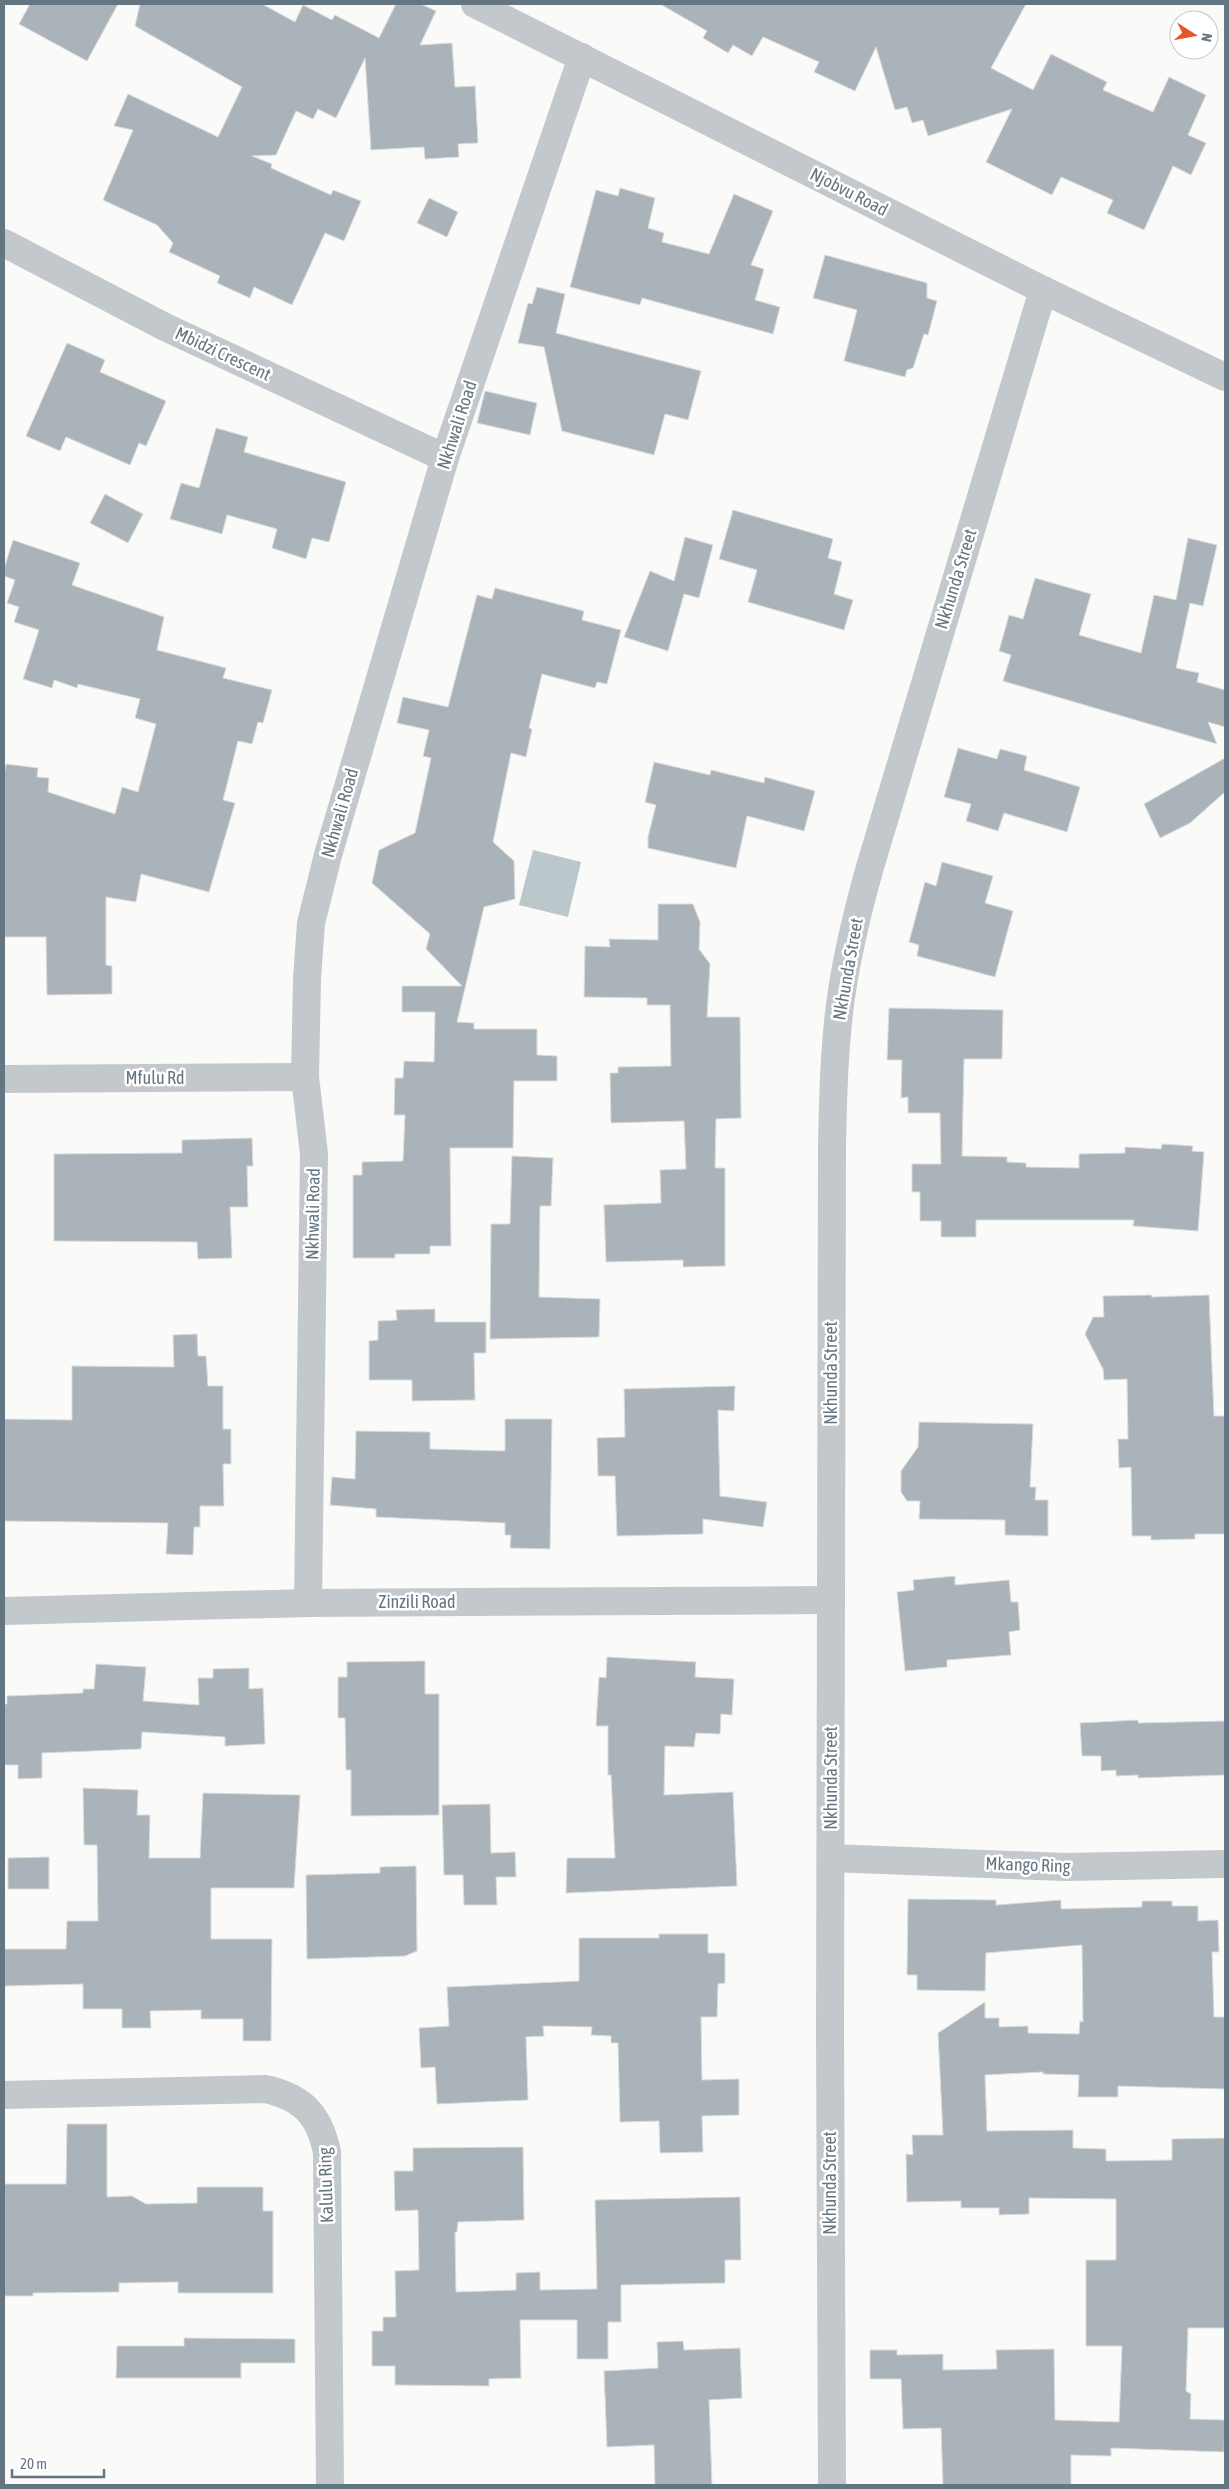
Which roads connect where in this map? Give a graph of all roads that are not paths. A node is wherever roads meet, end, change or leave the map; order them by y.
1 (475, 4) edge
2 (582, 57) junction
3 (4, 244) edge
4 (1043, 290) junction
5 (1225, 377) edge
6 (445, 458) junction
7 (305, 1077) junction
8 (4, 1079) edge
9 (831, 1600) junction
10 (308, 1603) junction
11 (4, 1611) edge
12 (831, 1858) junction
13 (1225, 1864) edge
14 (4, 2095) edge
15 (330, 2485) edge
16 (832, 2485) edge

1 - 2 street, Njobvu Road
2 - 4 street, Njobvu Road
2 - 6 street, Nkhwali Road
3 - 6 street, Mbidzi Crescent
4 - 5 street, Njobvu Road
4 - 9 street, Nkhunda Street
6 - 7 street, Nkhwali Road
7 - 8 street, Mfulu Rd
7 - 10 street, Nkhwali Road
9 - 10 street, Zinzili Road
9 - 12 street, Nkhunda Street
10 - 11 street, Zinzili Road
12 - 13 street, Mkango Ring
12 - 16 street, Nkhunda Street
14 - 15 street, Kalulu Ring

